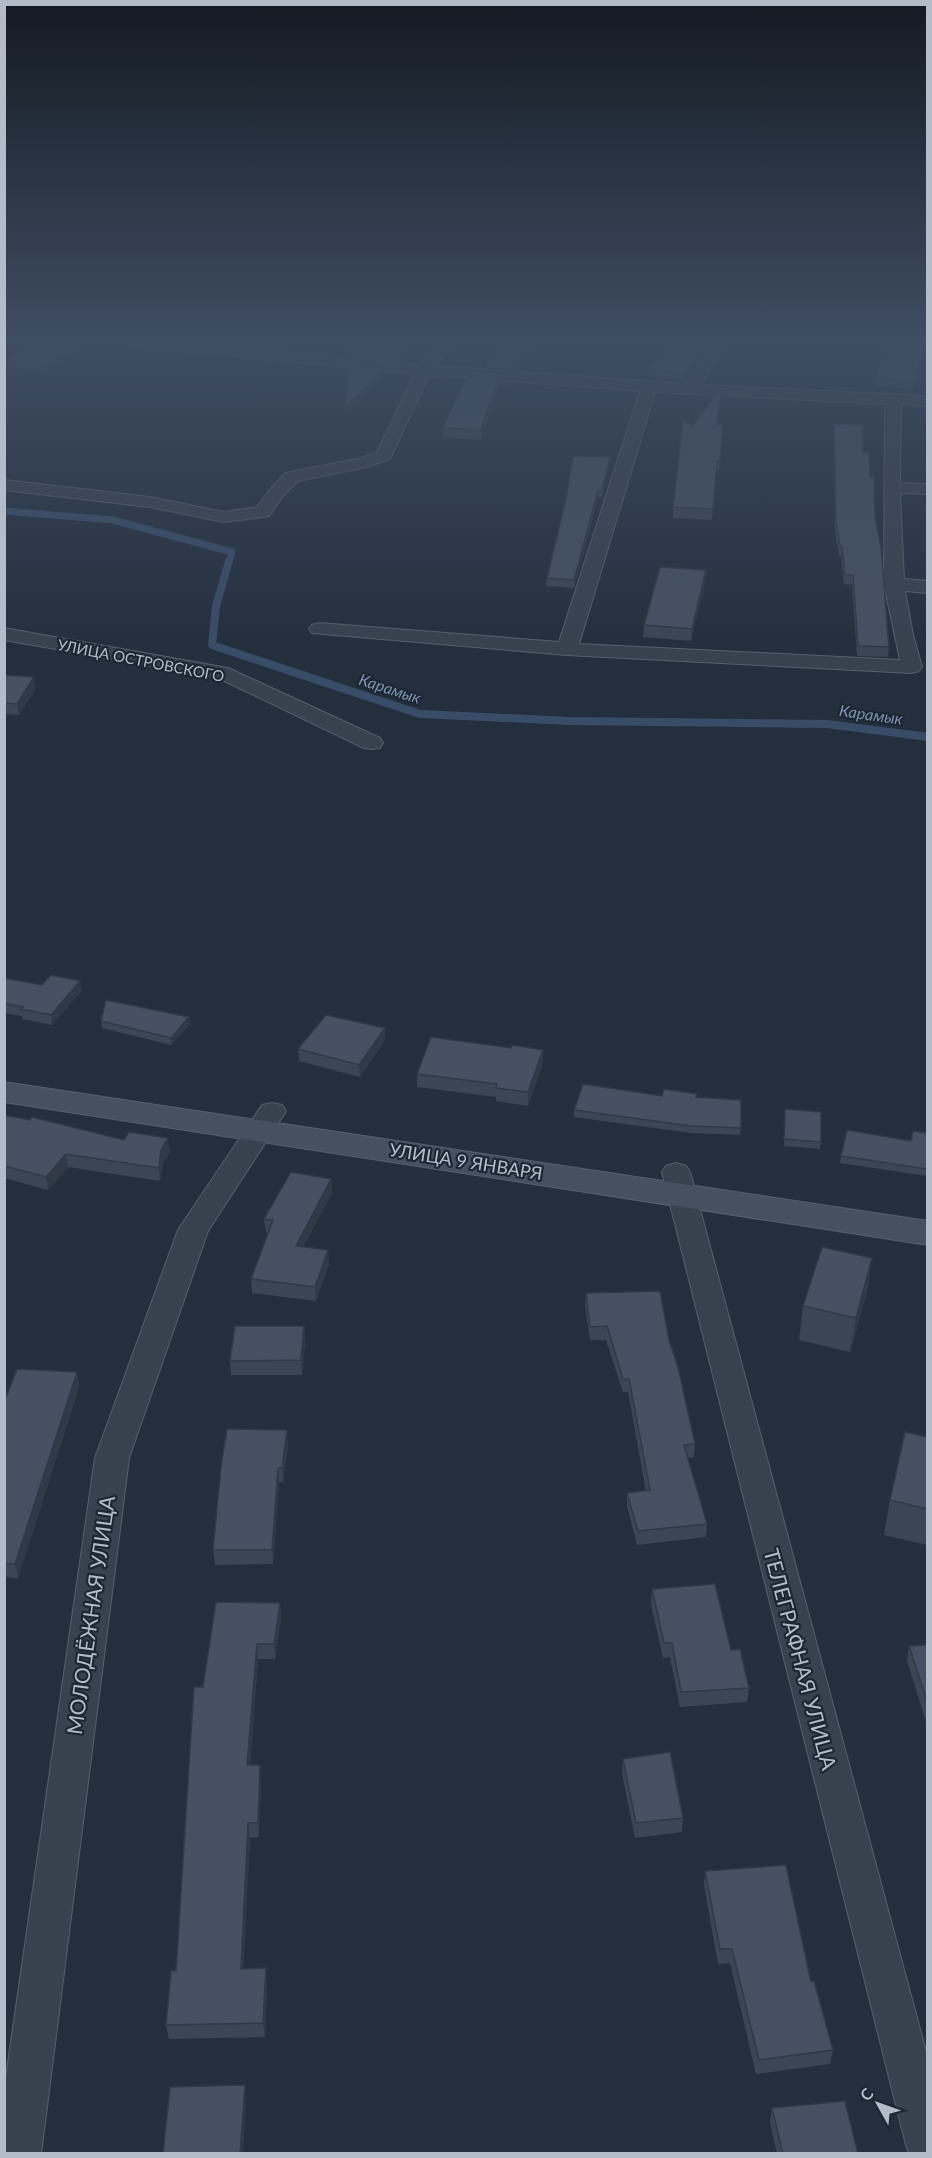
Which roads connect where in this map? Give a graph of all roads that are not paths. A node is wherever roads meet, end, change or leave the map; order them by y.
1 (390, 442) edge
2 (632, 442) edge
3 (893, 442) edge
4 (4, 485) edge
5 (893, 488) junction
6 (927, 489) edge
7 (893, 584) junction
8 (927, 587) edge
9 (319, 628) dead end
10 (4, 634) edge
11 (567, 649) junction
12 (372, 743) dead end
13 (4, 1070) edge
14 (4, 1092) edge
15 (266, 1120) junction
16 (678, 1183) junction
17 (927, 1211) edge
18 (927, 1233) edge
19 (927, 2145) edge
20 (18, 2154) edge

1 - 4 street
2 - 11 street
3 - 5 street
5 - 6 street
5 - 7 street
7 - 8 street
7 - 11 street
9 - 11 street
10 - 12 street, УЛИЦА ОСТРОВСКОГО
13 - 15 main road, УЛИЦА 9 ЯНВАРЯ
14 - 15 main road, УЛИЦА 9 ЯНВАРЯ
15 - 16 main road, УЛИЦА 9 ЯНВАРЯ
15 - 20 street, МОЛОДЁЖНАЯ УЛИЦА
16 - 17 main road, УЛИЦА 9 ЯНВАРЯ
16 - 18 main road, УЛИЦА 9 ЯНВАРЯ
16 - 19 street, ТЕЛЕГРАФНАЯ УЛИЦА

